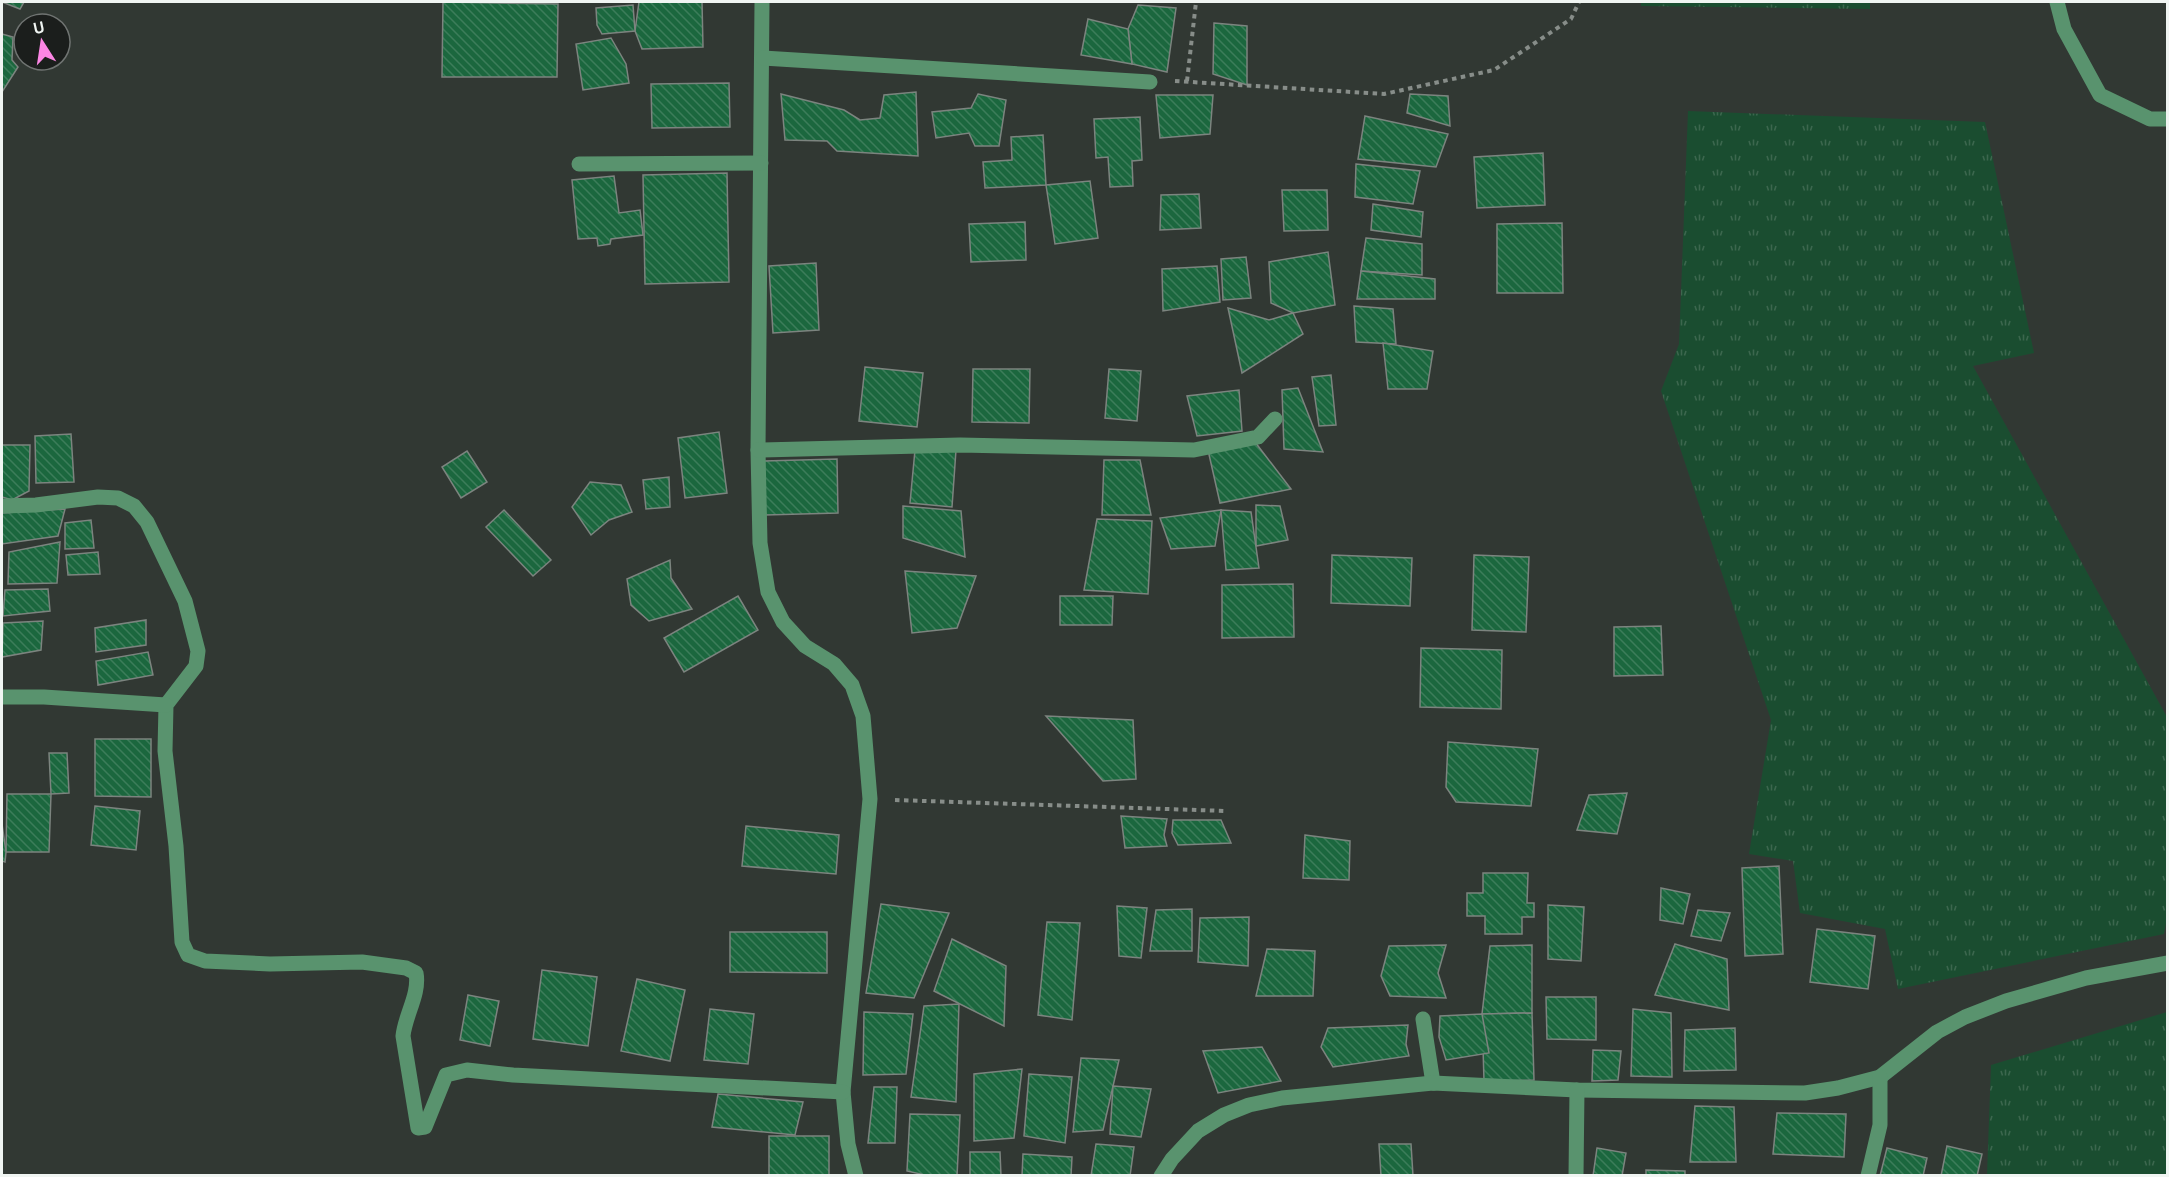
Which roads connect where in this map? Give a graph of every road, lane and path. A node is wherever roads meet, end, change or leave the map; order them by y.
1 (762, 2) edge
2 (1196, 2) edge
3 (1579, 2) edge
4 (2057, 2) edge
5 (763, 58) junction
6 (1187, 81) junction
7 (1150, 82) joint
8 (2168, 119) edge
9 (762, 163) junction
10 (579, 164) dead end
11 (1275, 419) dead end
12 (758, 450) junction
13 (2, 506) edge
14 (2, 697) edge
15 (166, 705) junction
16 (870, 799) junction
17 (1227, 811) dead end
18 (2168, 963) edge
19 (1423, 1018) dead end
20 (1880, 1077) junction
21 (1433, 1083) junction
22 (1577, 1090) junction
23 (843, 1092) junction
24 (856, 1176) edge
25 (1161, 1176) edge
26 (1576, 1176) edge
27 (1868, 1176) edge

1 - 5 street
2 - 6 path
3 - 6 path
4 - 8 street
5 - 7 street
5 - 9 street
6 - 7 path
9 - 10 street
9 - 12 street
11 - 12 street
12 - 16 street
13 - 15 street
14 - 15 street
15 - 23 street
16 - 17 path
16 - 23 street
18 - 20 street
19 - 21 street
20 - 22 street
20 - 27 street
21 - 22 street
21 - 25 street
22 - 26 street
23 - 24 street

